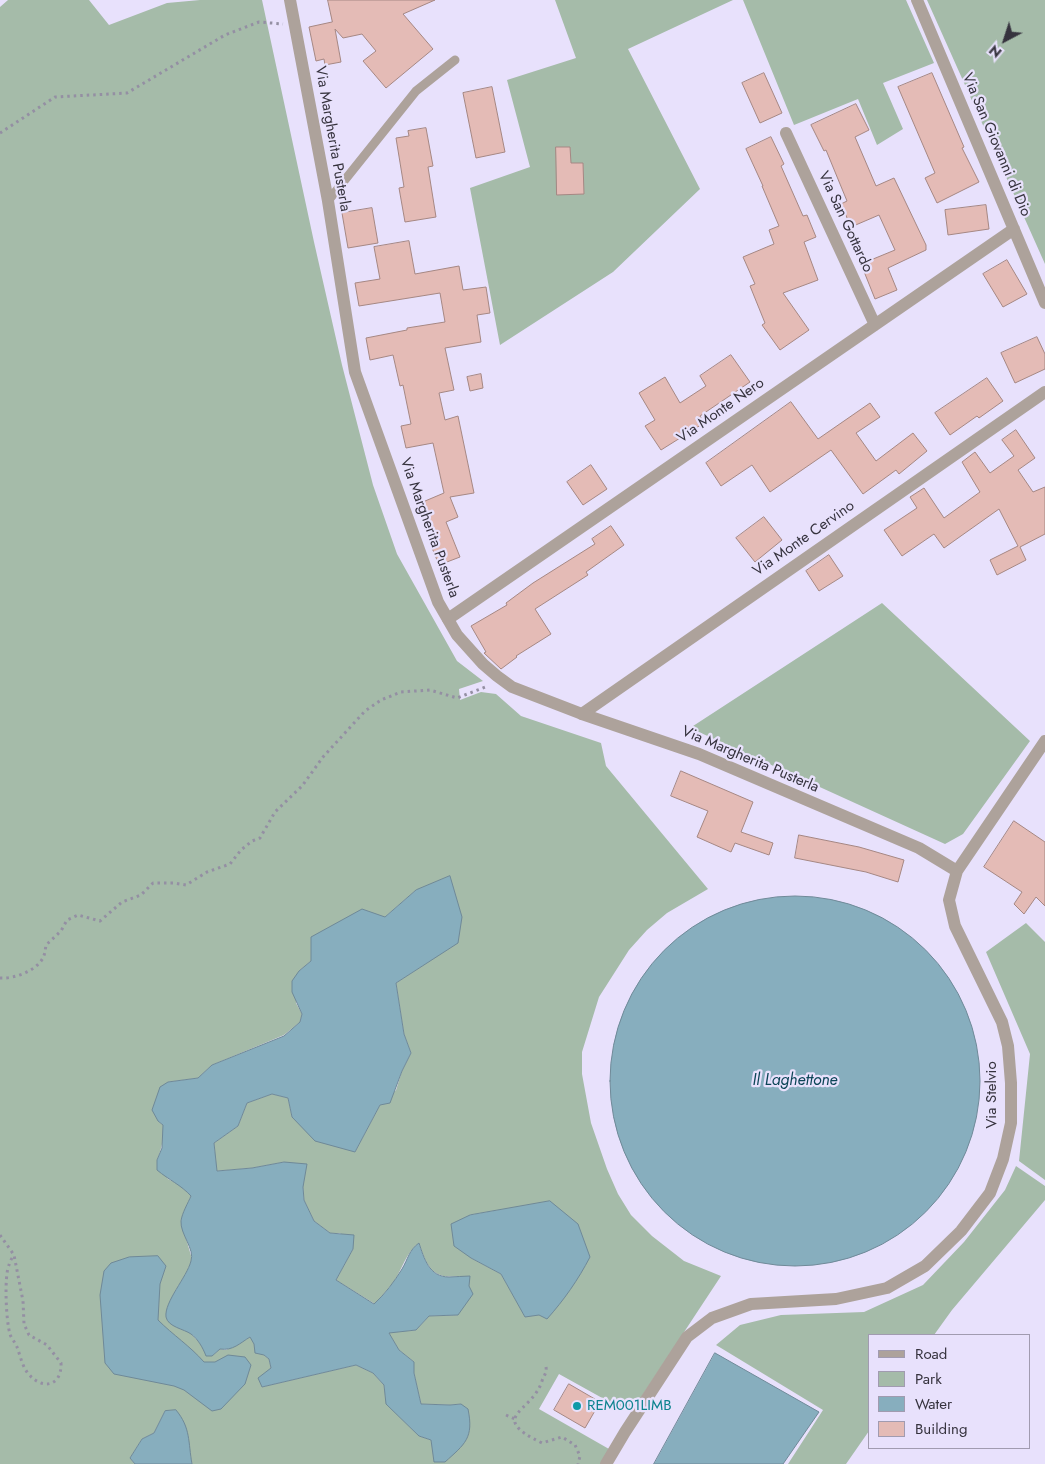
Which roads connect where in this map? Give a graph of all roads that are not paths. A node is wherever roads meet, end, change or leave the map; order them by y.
1 (290, 0) edge
2 (917, 0) edge
3 (455, 60) dead end
4 (786, 133) dead end
5 (328, 201) junction
6 (1014, 229) junction
7 (1045, 303) edge
8 (875, 325) junction
9 (1045, 392) edge
10 (448, 619) junction
11 (582, 714) junction
12 (1045, 741) edge
13 (957, 871) junction
14 (606, 1464) edge

1 - 5 street, Via Margherita Pusterla
2 - 6 street, Via San Giovanni di Dio
3 - 5 lane
4 - 8 street, Via San Gottardo
5 - 10 street, Via Margherita Pusterla
6 - 7 street, Via San Giovanni di Dio
6 - 8 street, Via Monte Nero
8 - 10 street, Via Monte Nero
9 - 11 street, Via Monte Cervino
10 - 11 street, Via Margherita Pusterla
11 - 13 street, Via Margherita Pusterla
12 - 13 street, Via Stelvio
13 - 14 street, Via Stelvio

